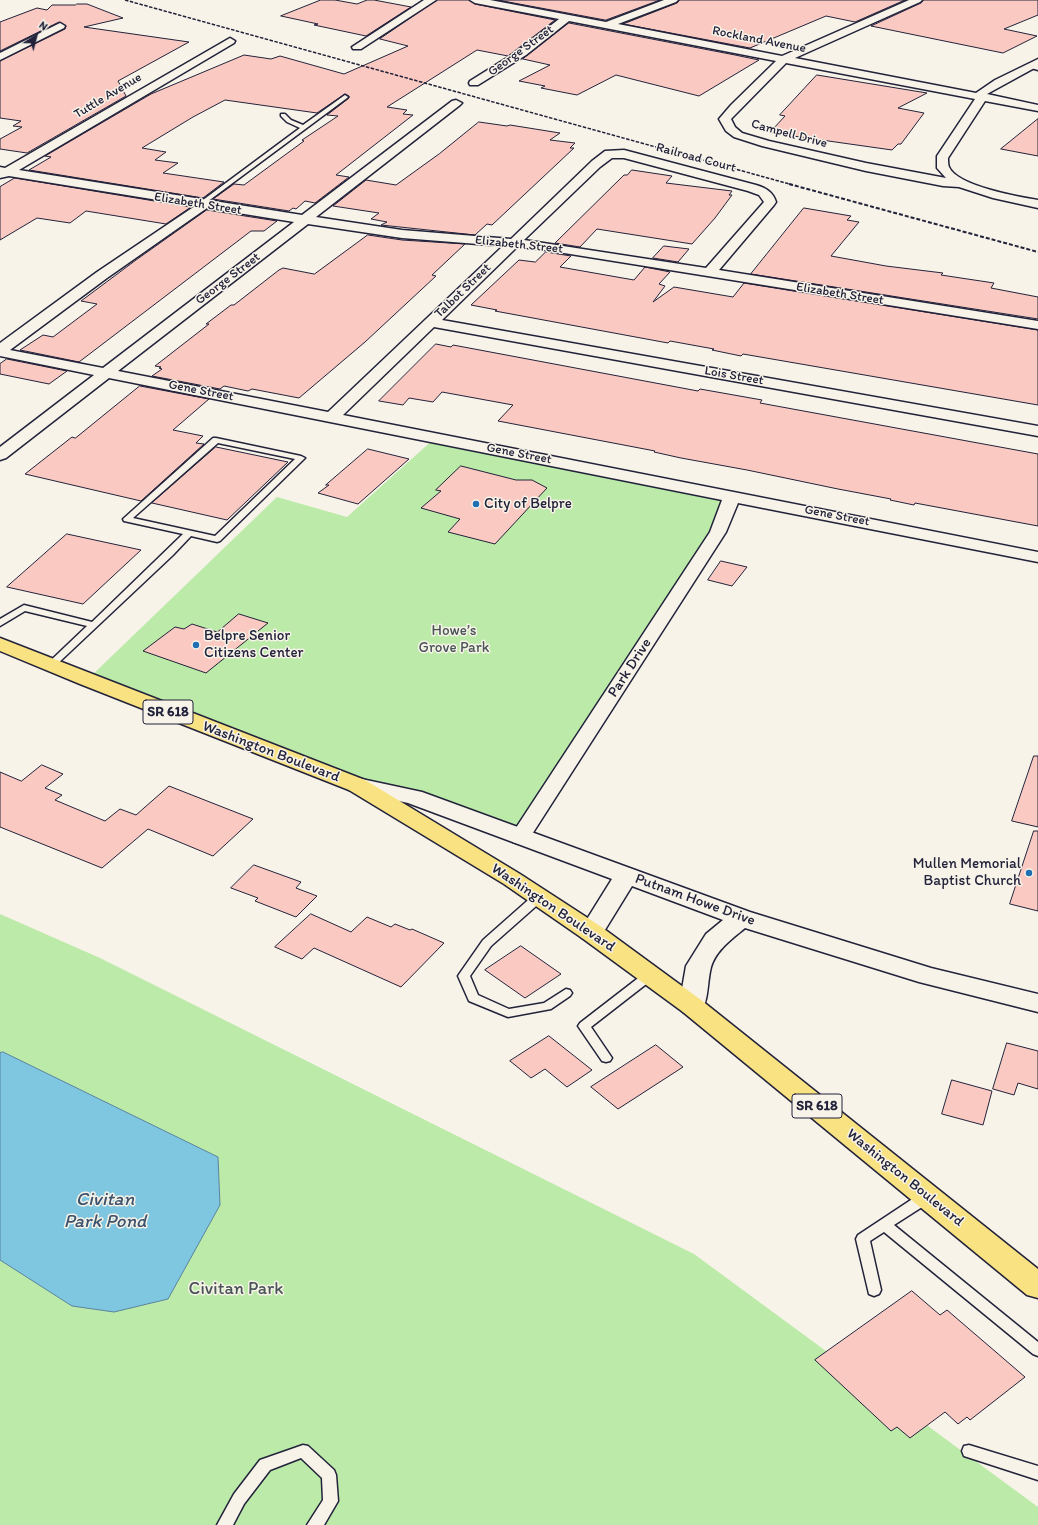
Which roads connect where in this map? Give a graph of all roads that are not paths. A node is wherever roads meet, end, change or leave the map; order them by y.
1 (431, 0) edge
2 (475, 0) edge
3 (673, 0) edge
4 (917, 0) edge
5 (567, 18) junction
6 (608, 25) junction
7 (60, 26) dead end
8 (230, 42) dead end
9 (357, 46) dead end
10 (0, 57) edge
11 (784, 59) junction
12 (1036, 68) edge
13 (474, 83) dead end
14 (345, 97) dead end
15 (983, 97) junction
16 (456, 103) dead end
17 (1038, 108) edge
18 (283, 115) dead end
19 (303, 127) junction
20 (615, 153) joint
21 (2, 173) edge
22 (961, 183) junction
23 (201, 204) junction
24 (1038, 204) edge
25 (304, 220) junction
26 (513, 243) junction
27 (709, 273) junction
28 (430, 322) junction
29 (1038, 325) edge
30 (0, 351) edge
31 (106, 372) junction
32 (332, 417) junction
33 (1038, 430) edge
34 (0, 455) edge
35 (732, 496) junction
36 (189, 533) junction
37 (1038, 557) edge
38 (0, 623) edge
39 (94, 625) junction
40 (0, 644) edge
41 (51, 665) junction
42 (357, 785) junction
43 (520, 837) junction
44 (626, 876) junction
45 (539, 897) junction
46 (742, 918) junction
47 (591, 932) junction
48 (650, 975) junction
49 (566, 993) dead end
50 (1038, 1003) edge
51 (692, 1006) junction
52 (606, 1058) dead end
53 (928, 1196) junction
54 (884, 1225) junction
55 (1038, 1286) edge
56 (874, 1290) dead end
57 (1038, 1350) edge
58 (969, 1451) dead end
59 (1038, 1473) edge
60 (225, 1525) edge
61 (315, 1525) edge

1 - 9 street
2 - 5 street, Rockland Avenue
3 - 6 street
4 - 11 street, Campell Drive
5 - 6 street, Rockland Avenue
5 - 13 street, George Street
6 - 11 street, Rockland Avenue
7 - 10 street
8 - 21 street, Tuttle Avenue
11 - 15 street, Rockland Avenue
11 - 22 street, Campell Drive
12 - 15 street
14 - 19 lane
15 - 17 street, Rockland Avenue
15 - 22 street
16 - 25 street, George Street
18 - 19 lane
19 - 23 lane
20 - 26 street, Talbot Street
20 - 27 street, Railroad Court
21 - 23 street, Elizabeth Street
22 - 24 street
23 - 25 street, Elizabeth Street
23 - 30 street, Gene Street
25 - 26 street, Elizabeth Street
25 - 31 street, George Street
26 - 27 street, Elizabeth Street
26 - 28 street, Talbot Street
27 - 29 street, Elizabeth Street
28 - 32 street, Talbot Street
28 - 33 street, Lois Street
30 - 31 street, Gene Street
31 - 32 street, Gene Street
31 - 34 street, George Street
32 - 35 street, Gene Street
35 - 37 street, Gene Street
35 - 43 street, Park Drive
36 - 36 lane
36 - 39 lane
38 - 39 lane
39 - 41 lane
40 - 41 main road, Washington Boulevard / SR 618
41 - 42 main road, Washington Boulevard / SR 618
42 - 43 street, Putnam Howe Drive
42 - 45 main road, Washington Boulevard / SR 618
43 - 44 street, Putnam Howe Drive
44 - 46 street, Putnam Howe Drive
44 - 47 street
45 - 47 main road, Washington Boulevard / SR 618
45 - 49 lane
46 - 50 street, Putnam Howe Drive
46 - 51 street
47 - 48 main road, Washington Boulevard / SR 618
48 - 51 main road, Washington Boulevard / SR 618
48 - 52 lane
51 - 53 main road, Washington Boulevard / SR 618
53 - 54 lane
53 - 55 main road, Washington Boulevard / SR 618
54 - 56 lane
54 - 57 lane
58 - 59 lane
60 - 61 lane

